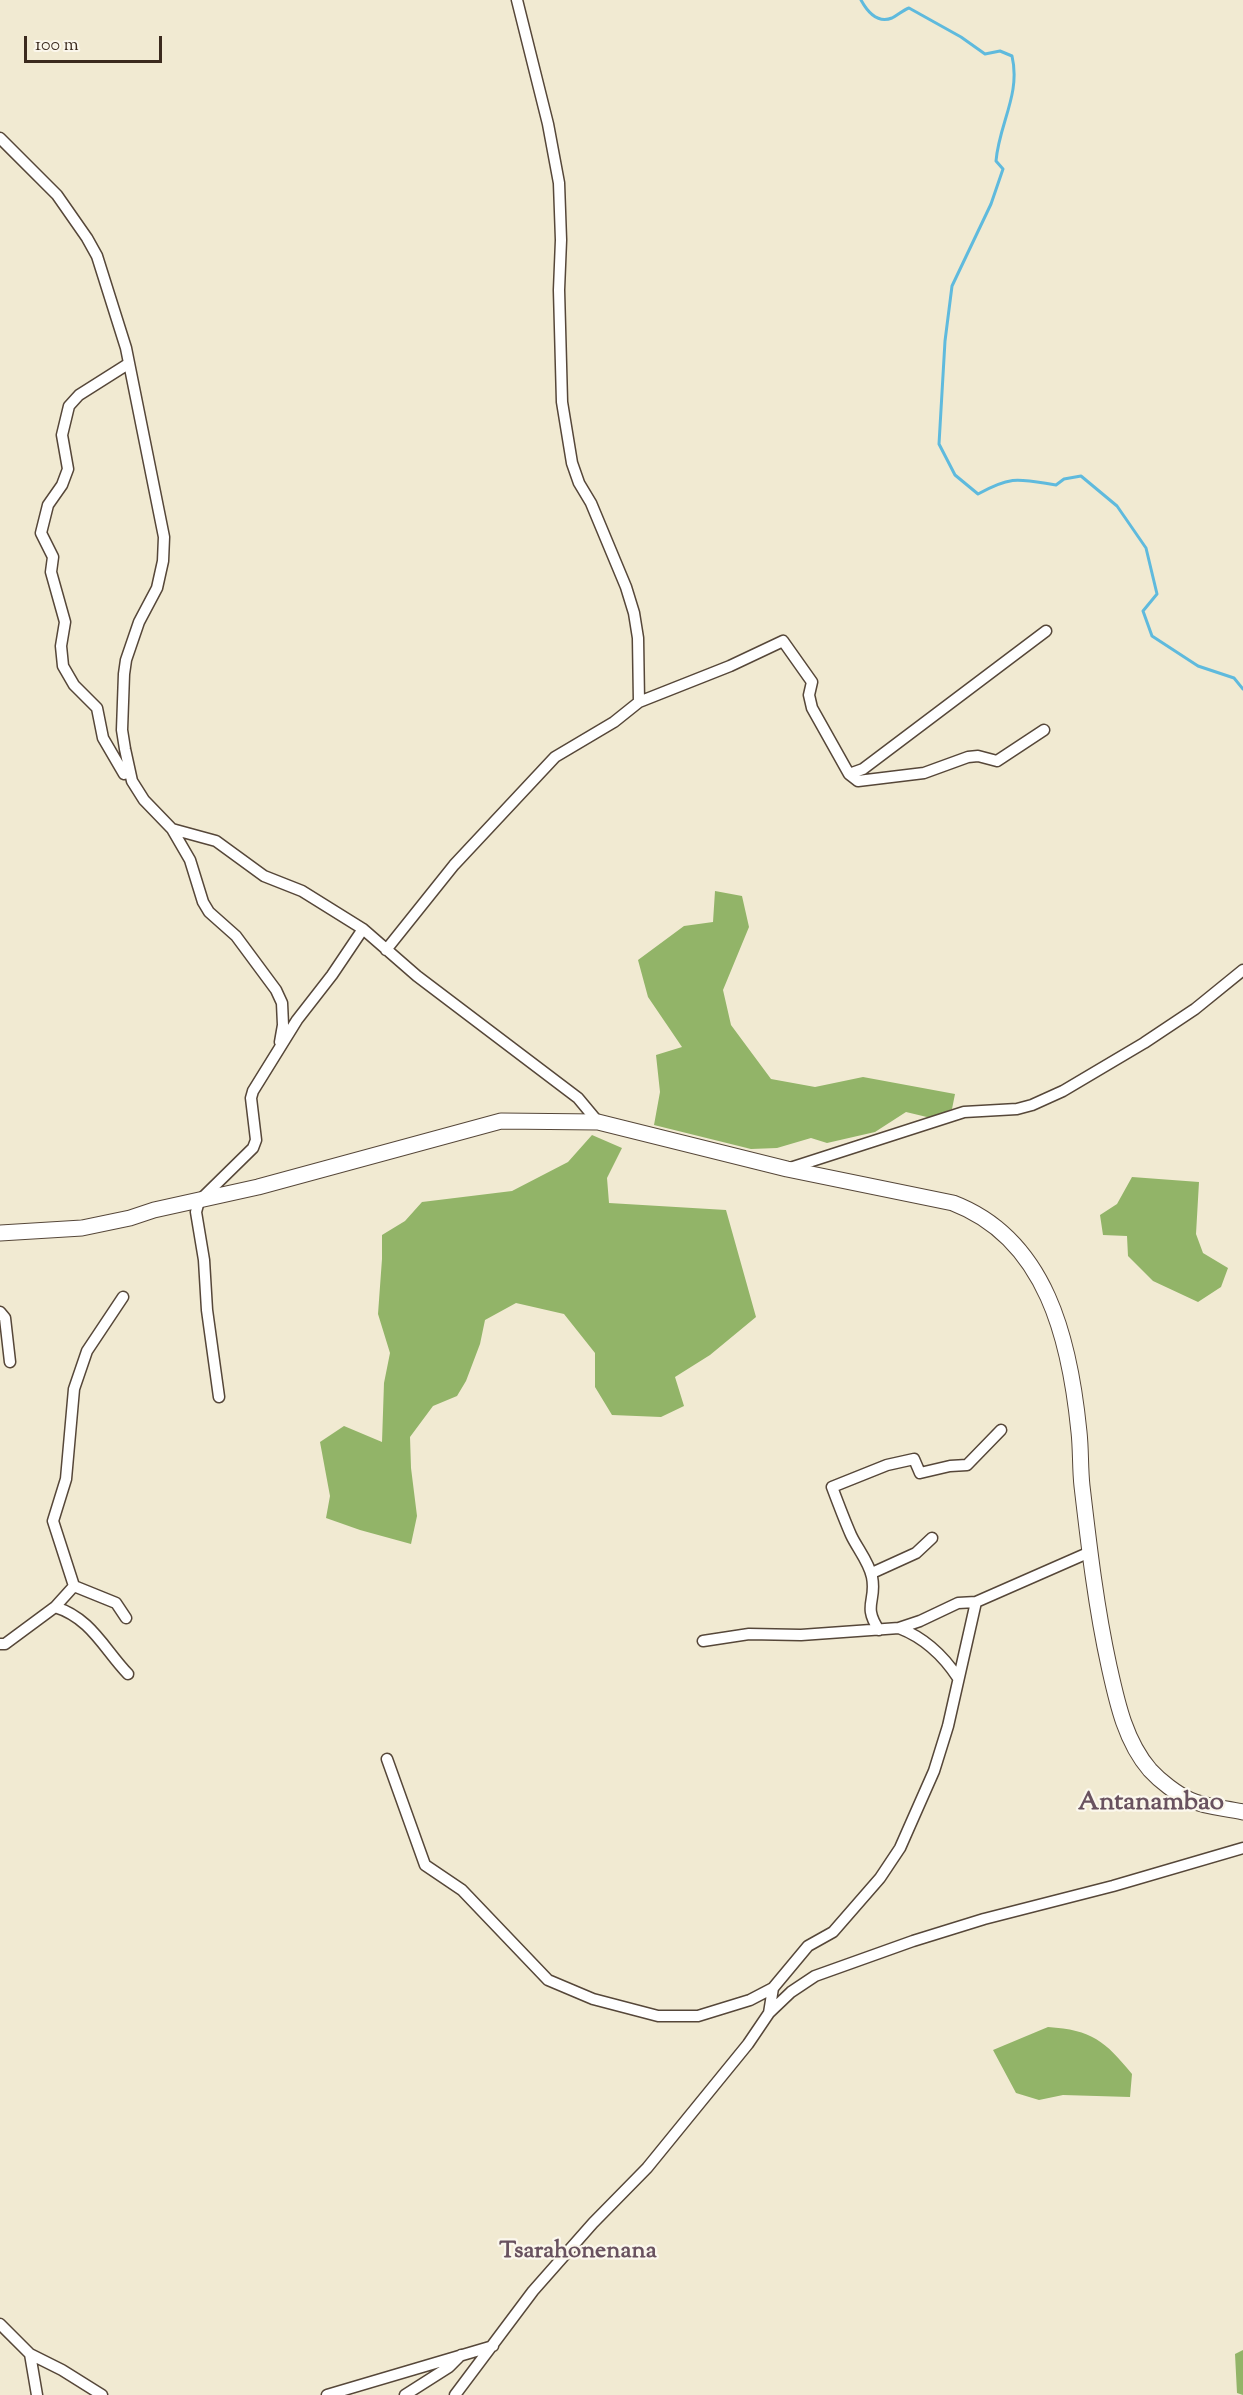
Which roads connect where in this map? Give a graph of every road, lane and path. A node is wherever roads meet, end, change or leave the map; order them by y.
1 (517, 0) edge
2 (0, 138) edge
3 (128, 364) junction
4 (1046, 632) dead end
5 (639, 702) junction
6 (1044, 730) dead end
7 (124, 774) dead end
8 (849, 774) junction
9 (172, 829) junction
10 (363, 929) junction
11 (386, 950) junction
12 (1243, 970) edge
13 (279, 1049) junction
14 (598, 1122) junction
15 (787, 1169) junction
16 (199, 1202) junction
17 (0, 1233) edge
18 (123, 1297) dead end
19 (0, 1312) edge
20 (10, 1362) dead end
21 (219, 1397) dead end
22 (1001, 1430) dead end
23 (932, 1538) dead end
24 (1090, 1551) junction
25 (872, 1574) junction
26 (74, 1586) junction
27 (976, 1602) junction
28 (55, 1607) junction
29 (126, 1618) dead end
30 (899, 1628) junction
31 (879, 1630) junction
32 (703, 1641) dead end
33 (0, 1644) edge
34 (128, 1674) dead end
35 (958, 1678) junction
36 (387, 1759) dead end
37 (1243, 1812) edge
38 (1243, 1848) edge
39 (773, 1988) junction
40 (769, 2013) junction
41 (0, 2324) edge
42 (493, 2346) junction
43 (30, 2354) junction
44 (461, 2355) junction
45 (38, 2395) edge
46 (102, 2395) edge
47 (327, 2395) edge
48 (405, 2395) edge
49 (455, 2395) edge

1 - 5 street
2 - 3 street
3 - 7 street
3 - 9 street
4 - 8 street
5 - 8 street
5 - 11 street
6 - 8 street
9 - 10 street
9 - 13 street
10 - 11 street
10 - 13 street
11 - 14 street
12 - 15 street
13 - 16 street
14 - 15 main road
14 - 16 main road
15 - 24 main road
16 - 17 main road
16 - 21 street
18 - 26 street
19 - 20 street
22 - 25 street
23 - 25 street
24 - 27 street
24 - 37 main road
25 - 31 street
26 - 28 street
26 - 29 street
27 - 30 street
27 - 35 street
28 - 33 street
28 - 34 street
30 - 31 street
30 - 35 street
31 - 32 street
35 - 39 street
36 - 39 street
38 - 40 street
39 - 40 street
40 - 42 street
41 - 43 street
42 - 44 street
42 - 49 street
43 - 45 street
43 - 46 street
44 - 47 street
44 - 48 street

